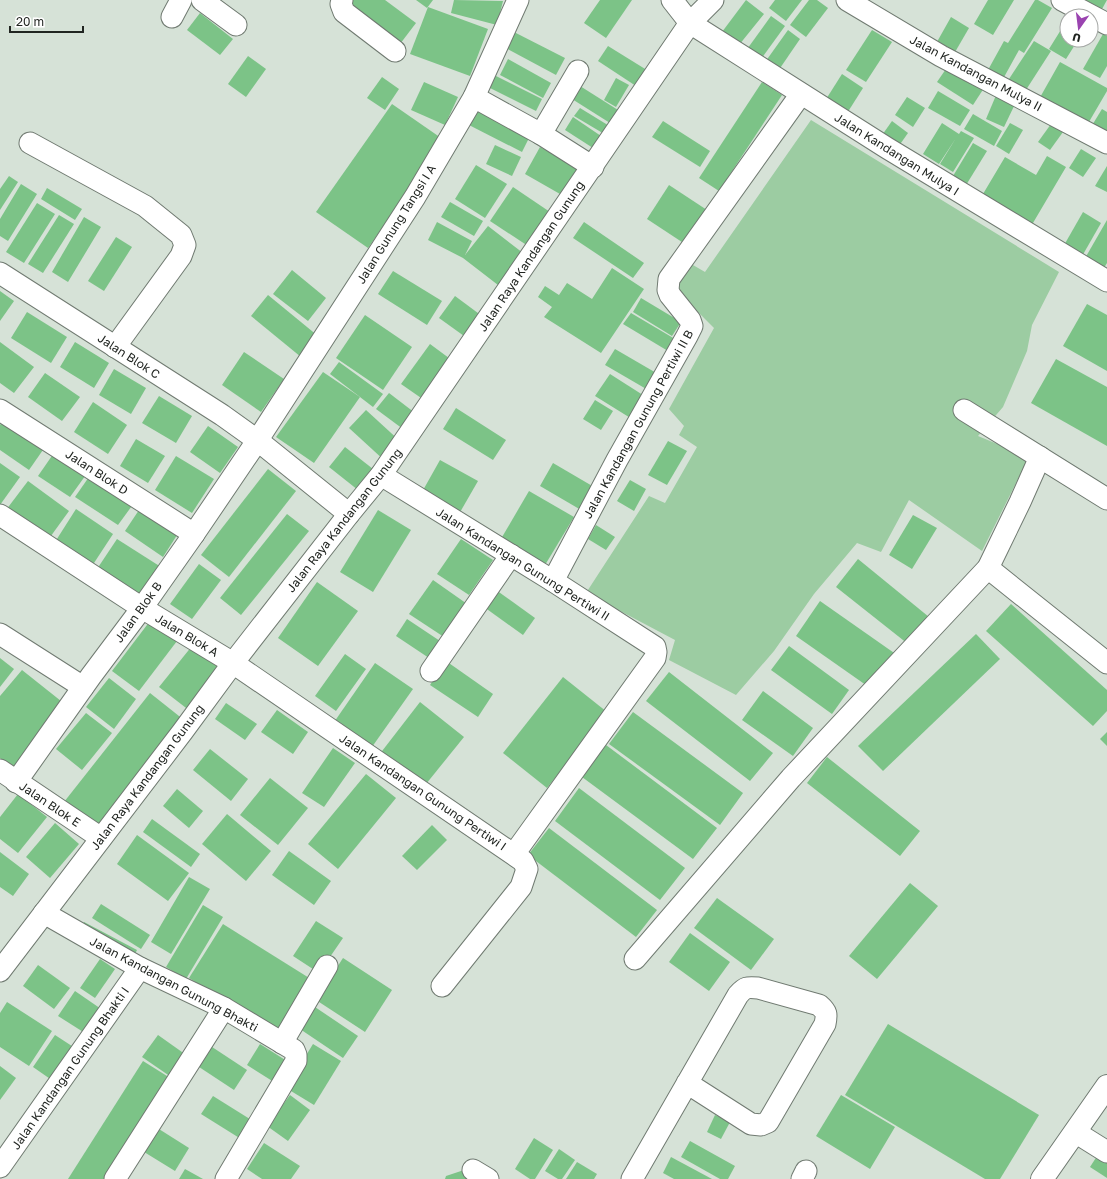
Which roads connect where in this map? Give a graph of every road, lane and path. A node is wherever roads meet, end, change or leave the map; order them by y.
1 (202, 0) edge
2 (342, 0) edge
3 (518, 0) edge
4 (672, 0) edge
5 (713, 0) edge
6 (847, 0) edge
7 (1062, 0) edge
8 (1105, 18) edge
9 (690, 23) junction
10 (236, 25) dead end
11 (395, 52) dead end
12 (578, 71) dead end
13 (801, 94) junction
14 (474, 97) junction
15 (541, 134) junction
16 (30, 143) dead end
17 (1107, 143) edge
18 (593, 167) junction
19 (0, 273) edge
20 (1107, 281) edge
21 (115, 347) junction
22 (0, 410) edge
23 (964, 410) dead end
24 (257, 440) junction
25 (1040, 457) junction
26 (382, 475) junction
27 (1107, 499) edge
28 (349, 514) junction
29 (0, 515) edge
30 (194, 534) junction
31 (511, 555) junction
32 (988, 568) junction
33 (553, 581) junction
34 (142, 608) junction
35 (0, 634) edge
36 (654, 658) joint
37 (233, 663) junction
38 (1107, 663) edge
39 (431, 671) dead end
40 (83, 687) junction
41 (8, 776) edge
42 (101, 838) junction
43 (514, 854) junction
44 (44, 913) junction
45 (636, 959) dead end
46 (327, 966) dead end
47 (140, 968) junction
48 (0, 971) edge
49 (442, 986) dead end
50 (224, 1008) junction
51 (282, 1043) junction
52 (687, 1084) junction
53 (1107, 1086) edge
54 (1075, 1132) junction
55 (1107, 1152) edge
56 (0, 1168) edge
57 (115, 1179) edge
58 (226, 1179) edge
59 (632, 1179) edge
60 (1042, 1179) edge

1 - 10 street
2 - 11 street
3 - 14 street, Jalan Gunung Tangsi I A
4 - 9 street, Jalan Kandangan Mulya I
5 - 9 street, Jalan Raya Kandangan Gunung
6 - 17 street, Jalan Kandangan Mulya II
7 - 8 street
9 - 13 street, Jalan Kandangan Mulya I
9 - 18 street, Jalan Raya Kandangan Gunung
12 - 15 street
13 - 20 street, Jalan Kandangan Mulya I
13 - 33 street, Jalan Kandangan Gunung Pertiwi II B
14 - 15 street
14 - 24 street, Jalan Gunung Tangsi I A
15 - 18 street
16 - 21 street
18 - 26 street, Jalan Raya Kandangan Gunung
19 - 21 street, Jalan Blok C
21 - 24 street, Jalan Blok C
22 - 30 street, Jalan Blok D
23 - 25 street
24 - 28 street, Jalan Blok C
24 - 30 street, Jalan Blok B
25 - 27 street
25 - 32 street
26 - 28 street, Jalan Raya Kandangan Gunung
26 - 31 street, Jalan Kandangan Gunung Pertiwi II
28 - 37 street, Jalan Raya Kandangan Gunung
29 - 34 street
30 - 34 street, Jalan Blok B
31 - 33 street, Jalan Kandangan Gunung Pertiwi II
31 - 39 street
32 - 38 street
32 - 45 street
33 - 36 street, Jalan Kandangan Gunung Pertiwi II
34 - 37 street, Jalan Blok A
34 - 40 street, Jalan Blok B
35 - 40 street
36 - 43 street, Jalan Kandangan Gunung Pertiwi I
37 - 42 street, Jalan Raya Kandangan Gunung
37 - 43 street, Jalan Kandangan Gunung Pertiwi I
40 - 41 street, Jalan Blok B
41 - 42 street, Jalan Blok E
42 - 44 street, Jalan Raya Kandangan Gunung
43 - 49 street
44 - 47 street, Jalan Kandangan Gunung Bhakti
44 - 48 street, Jalan Raya Kandangan Gunung
46 - 51 street
47 - 50 street, Jalan Kandangan Gunung Bhakti
47 - 56 street, Jalan Kandangan Gunung Bhakti I
50 - 51 street, Jalan Kandangan Gunung Bhakti
50 - 57 street
51 - 58 street, Jalan Kandangan Gunung Bhakti
52 - 52 street
52 - 59 street
53 - 54 street
54 - 55 street
54 - 60 street

